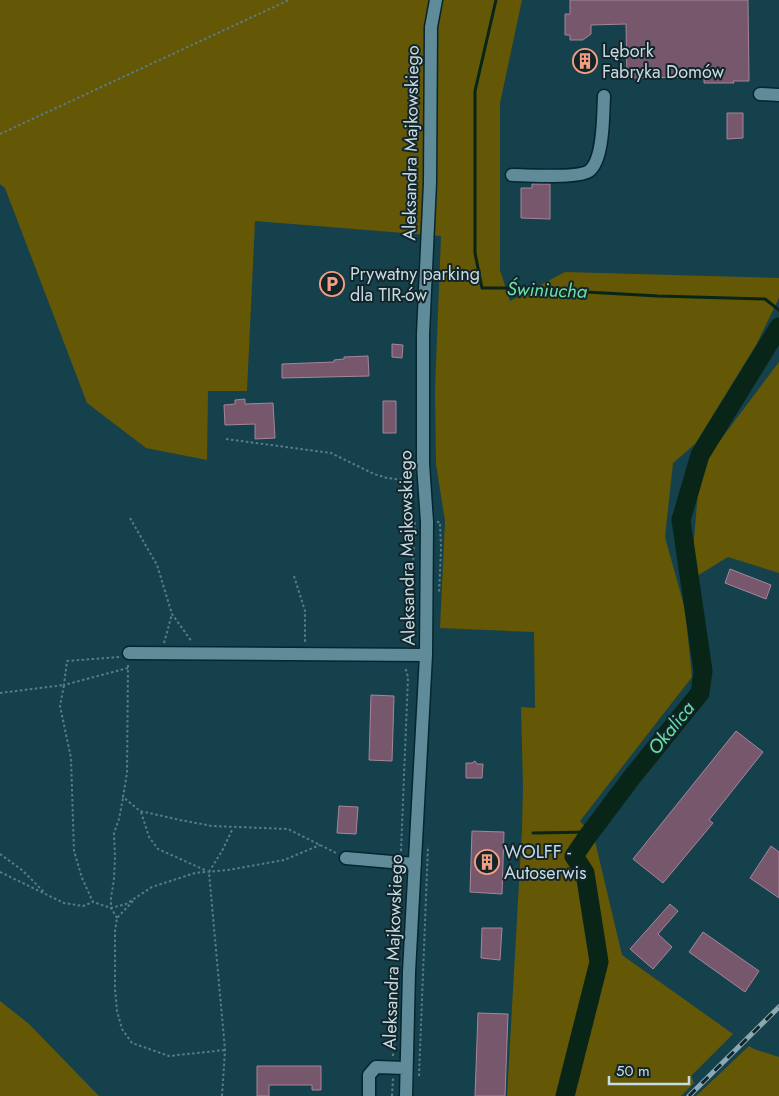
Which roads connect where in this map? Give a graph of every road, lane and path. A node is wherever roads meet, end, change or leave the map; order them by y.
1 (289, 0) edge
2 (436, 0) edge
3 (760, 94) dead end
4 (779, 95) edge
5 (604, 96) dead end
6 (0, 134) edge
7 (512, 175) dead end
8 (226, 439) dead end
9 (424, 481) junction
10 (130, 518) dead end
11 (294, 576) dead end
12 (172, 614) junction
13 (161, 653) junction
14 (200, 653) junction
15 (305, 654) junction
16 (128, 655) junction
17 (426, 655) junction
18 (128, 668) junction
19 (64, 685) junction
20 (0, 694) edge
21 (123, 797) junction
22 (140, 811) junction
23 (233, 827) junction
24 (320, 845) junction
25 (0, 854) edge
26 (346, 858) joint
27 (415, 864) junction
28 (0, 872) edge
29 (209, 872) junction
30 (48, 895) junction
31 (138, 897) junction
32 (93, 902) junction
33 (111, 908) junction
34 (117, 918) junction
35 (225, 1050) junction
36 (406, 1068) junction
37 (222, 1096) edge
38 (369, 1096) edge
39 (406, 1096) edge

1 - 6 path
2 - 9 street, Aleksandra Majkowskiego
3 - 4 street
5 - 7 street
8 - 9 path
9 - 17 street, Aleksandra Majkowskiego
10 - 12 path
11 - 15 path
12 - 13 path
12 - 14 path
13 - 14 street
13 - 16 street
14 - 15 street
15 - 17 street
16 - 18 path
16 - 19 path
17 - 27 street, Aleksandra Majkowskiego
18 - 19 path
18 - 21 path
19 - 20 path
19 - 32 path
21 - 22 path
21 - 33 path
22 - 23 path
22 - 29 path
23 - 24 path
23 - 29 path
24 - 26 path
24 - 29 path
25 - 30 path
26 - 27 street
27 - 36 street, Aleksandra Majkowskiego
28 - 30 path
29 - 31 path
29 - 35 path
30 - 32 path
31 - 33 path
31 - 34 path
32 - 33 path
33 - 34 path
34 - 35 path
35 - 37 path
36 - 38 street
36 - 39 street, Aleksandra Majkowskiego

